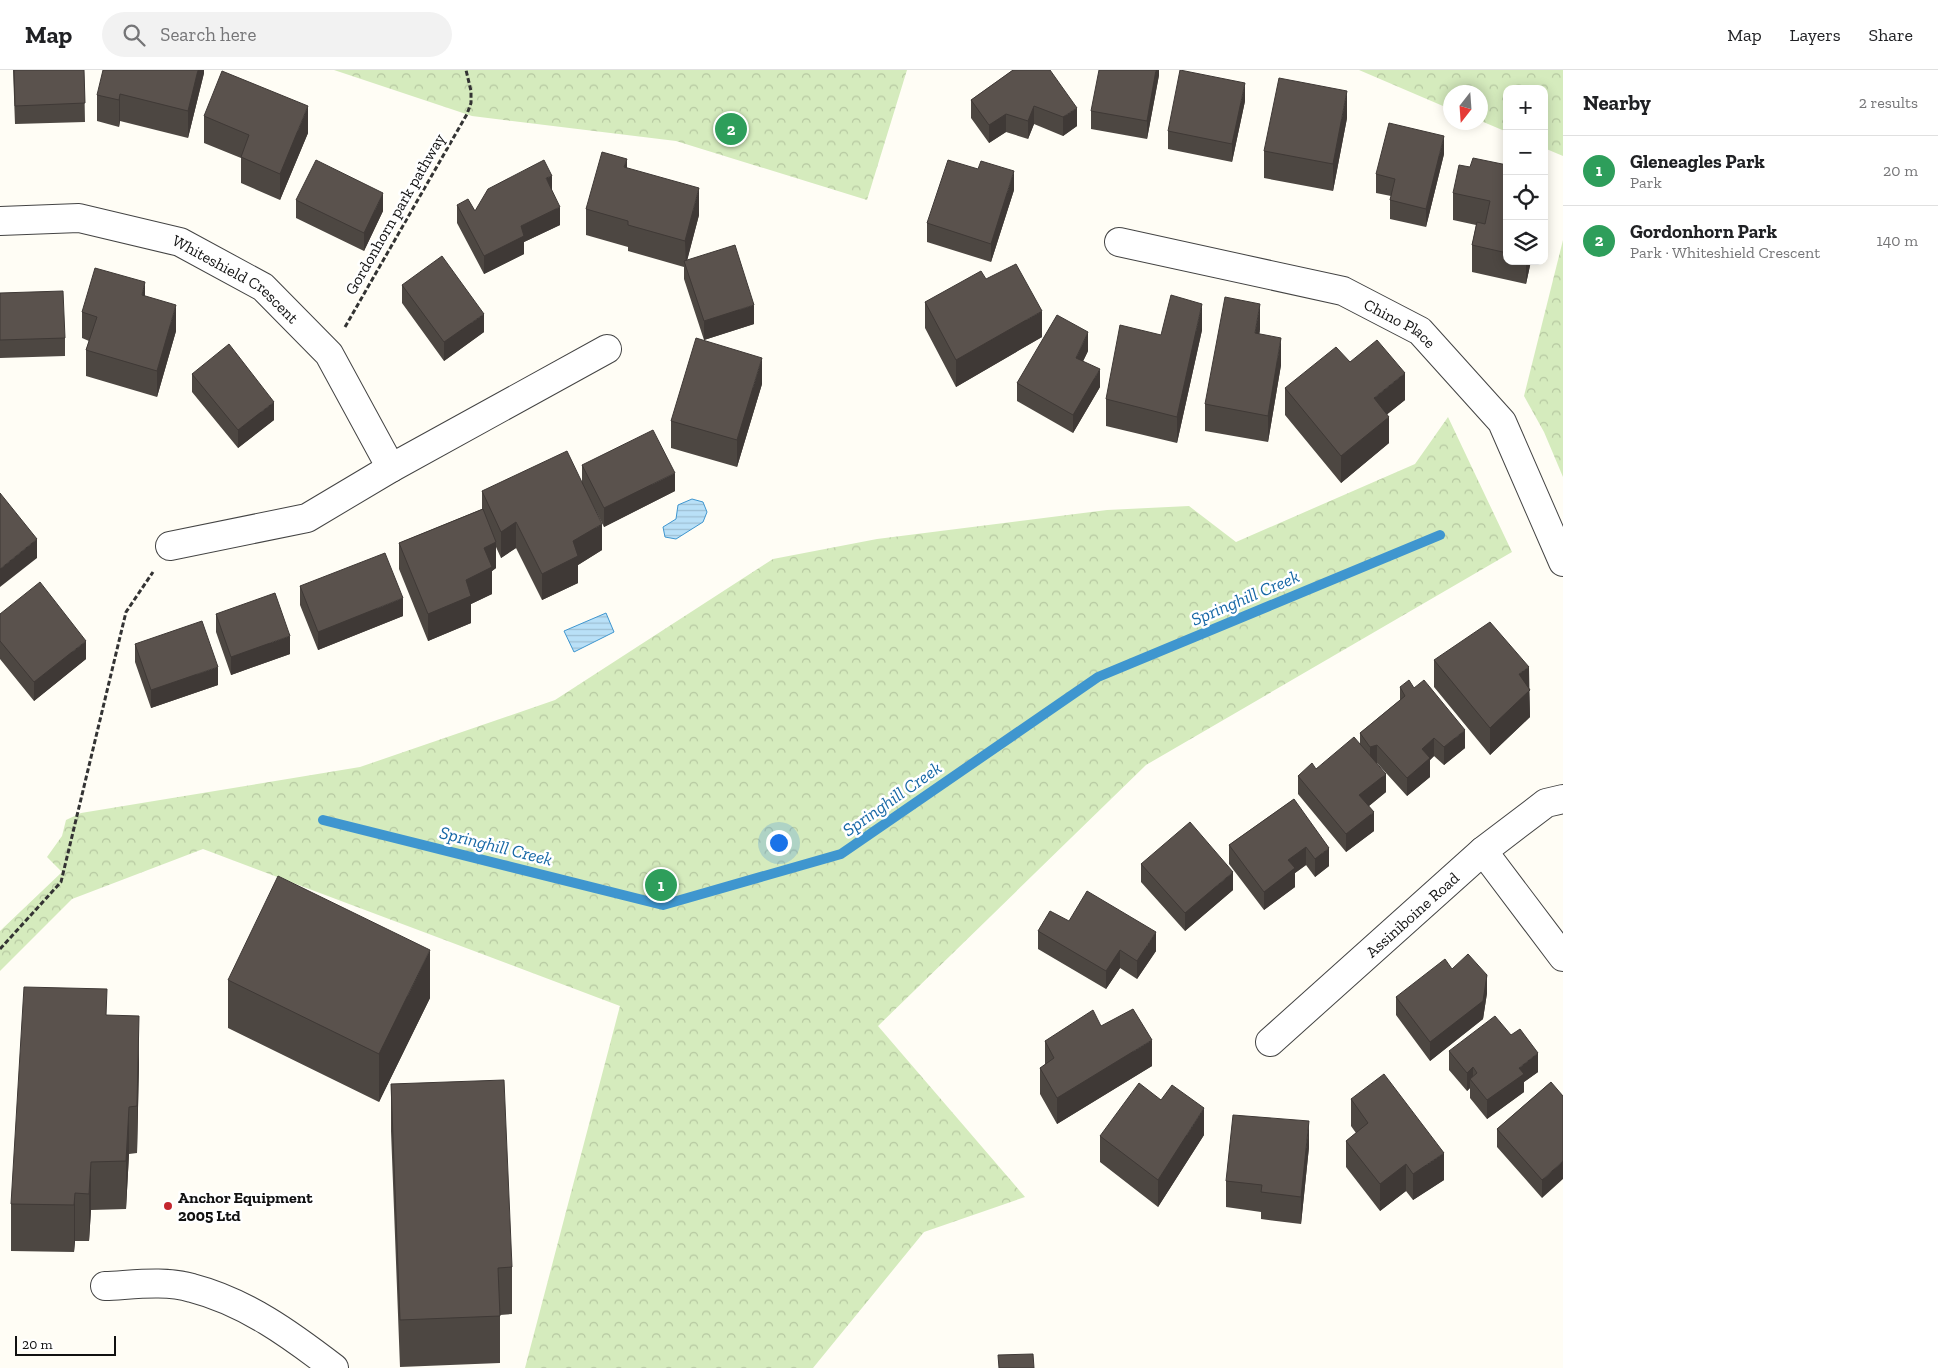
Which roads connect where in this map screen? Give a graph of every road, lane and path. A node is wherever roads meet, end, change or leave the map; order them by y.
1 (466, 70) edge
2 (0, 221) edge
3 (1119, 242) dead end
4 (344, 327) dead end
5 (607, 349) dead end
6 (391, 468) junction
7 (170, 546) joint
8 (1563, 562) edge
9 (1563, 798) edge
10 (1483, 851) junction
11 (0, 949) edge
12 (1563, 957) edge
13 (1270, 1042) dead end
14 (105, 1286) dead end
15 (334, 1368) edge

1 - 4 path, Gordonhorn park pathway
2 - 6 street, Whiteshield Crescent
3 - 8 street, Chino Place
5 - 6 street
6 - 7 street
7 - 11 path
9 - 10 street, Assiniboine Road
10 - 12 street
10 - 13 street, Assiniboine Road
14 - 15 street

